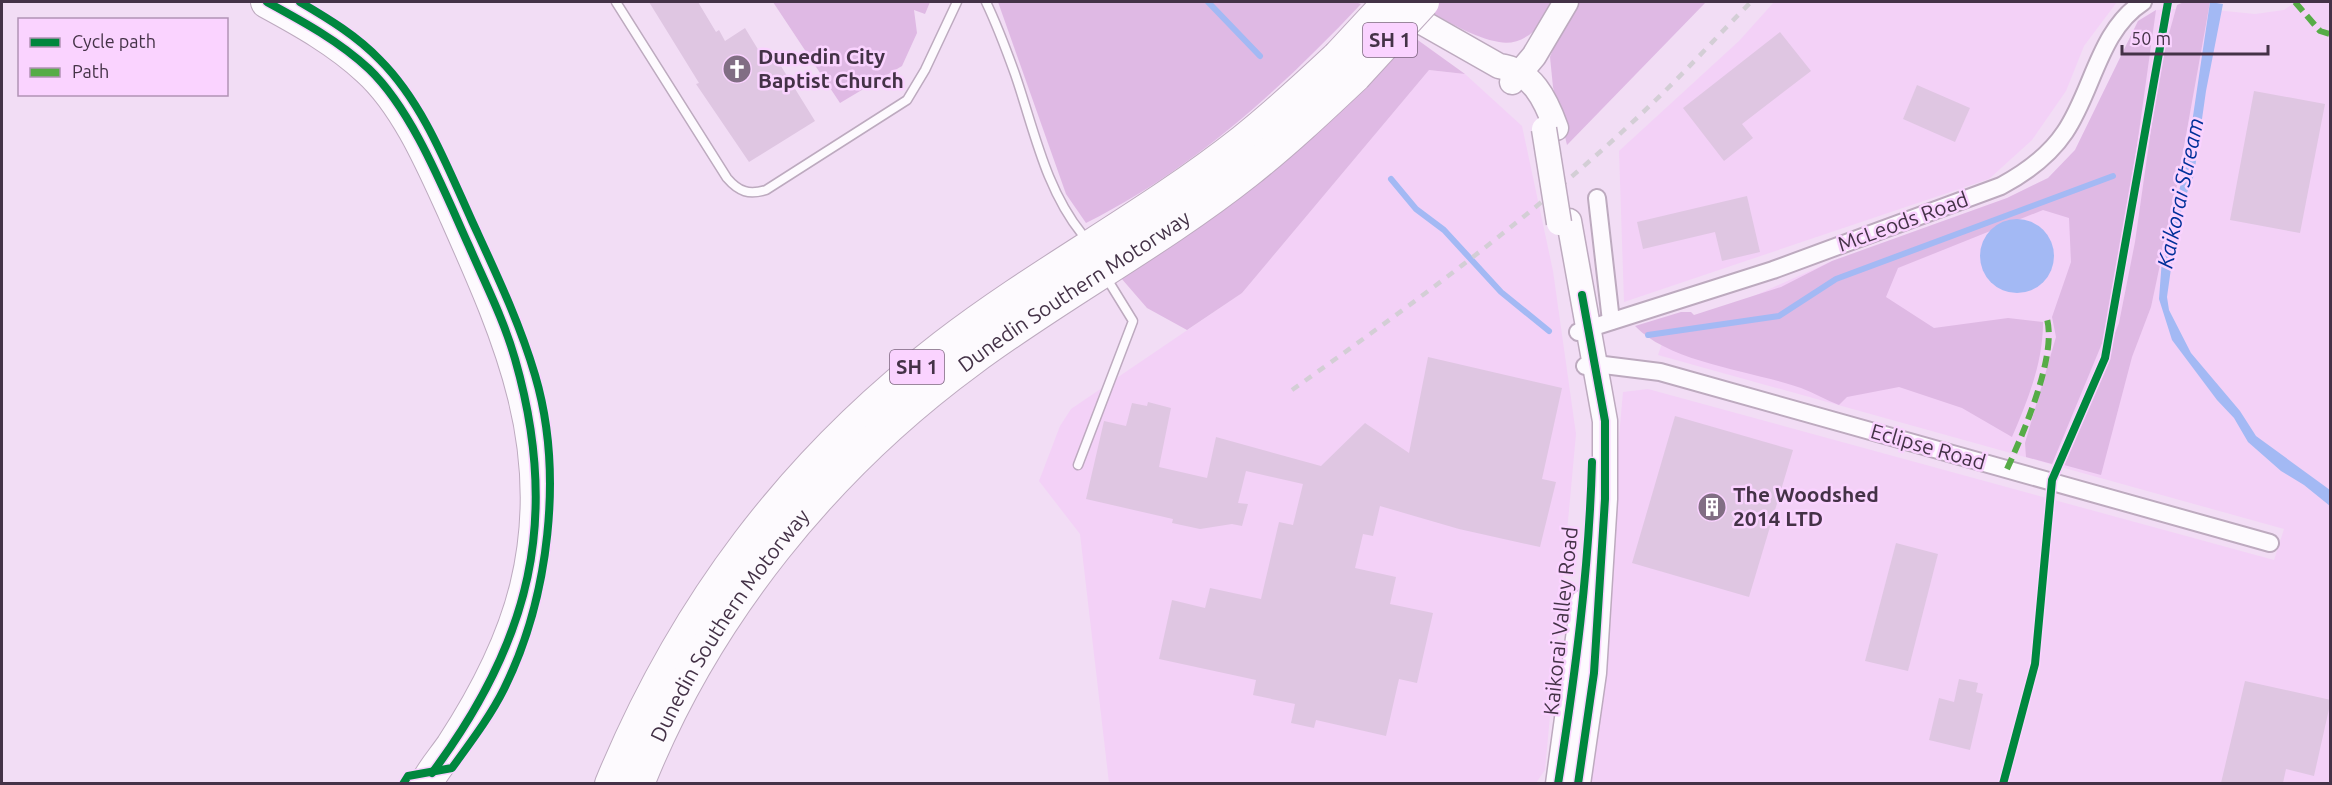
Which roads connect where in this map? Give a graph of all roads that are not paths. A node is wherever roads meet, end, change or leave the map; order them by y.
1 (267, 2) edge
2 (616, 2) edge
3 (957, 2) edge
4 (986, 2) edge
5 (1387, 2) edge
6 (1423, 2) edge
7 (1566, 2) edge
8 (2143, 2) edge
9 (1346, 67) junction
10 (1511, 74) junction
11 (1597, 198) dead end
12 (1082, 234) dead end
13 (1110, 282) dead end
14 (1611, 321) junction
15 (1583, 331) junction
16 (1590, 365) junction
17 (1078, 465) dead end
18 (2270, 543) dead end
19 (426, 783) edge
20 (611, 783) edge
21 (638, 783) edge
22 (1558, 783) edge
23 (1578, 783) edge

1 - 19 highway
2 - 3 lane
4 - 12 lane
5 - 9 highway, Dunedin Southern Motorway / SH 1, bridge
5 - 10 main road, Kaikorai Valley Road
6 - 9 highway, Dunedin Southern Motorway / SH 1, bridge
7 - 10 main road
8 - 14 street, McLeods Road
9 - 20 highway, Dunedin Southern Motorway / SH 1
9 - 21 highway, Dunedin Southern Motorway / SH 1
10 - 15 main road, Kaikorai Valley Road
11 - 14 street
13 - 17 lane
14 - 15 street, McLeods Road
15 - 16 main road, Kaikorai Valley Road
16 - 18 street, Eclipse Road
16 - 22 main road, Kaikorai Valley Road
16 - 23 main road, Kaikorai Valley Road

